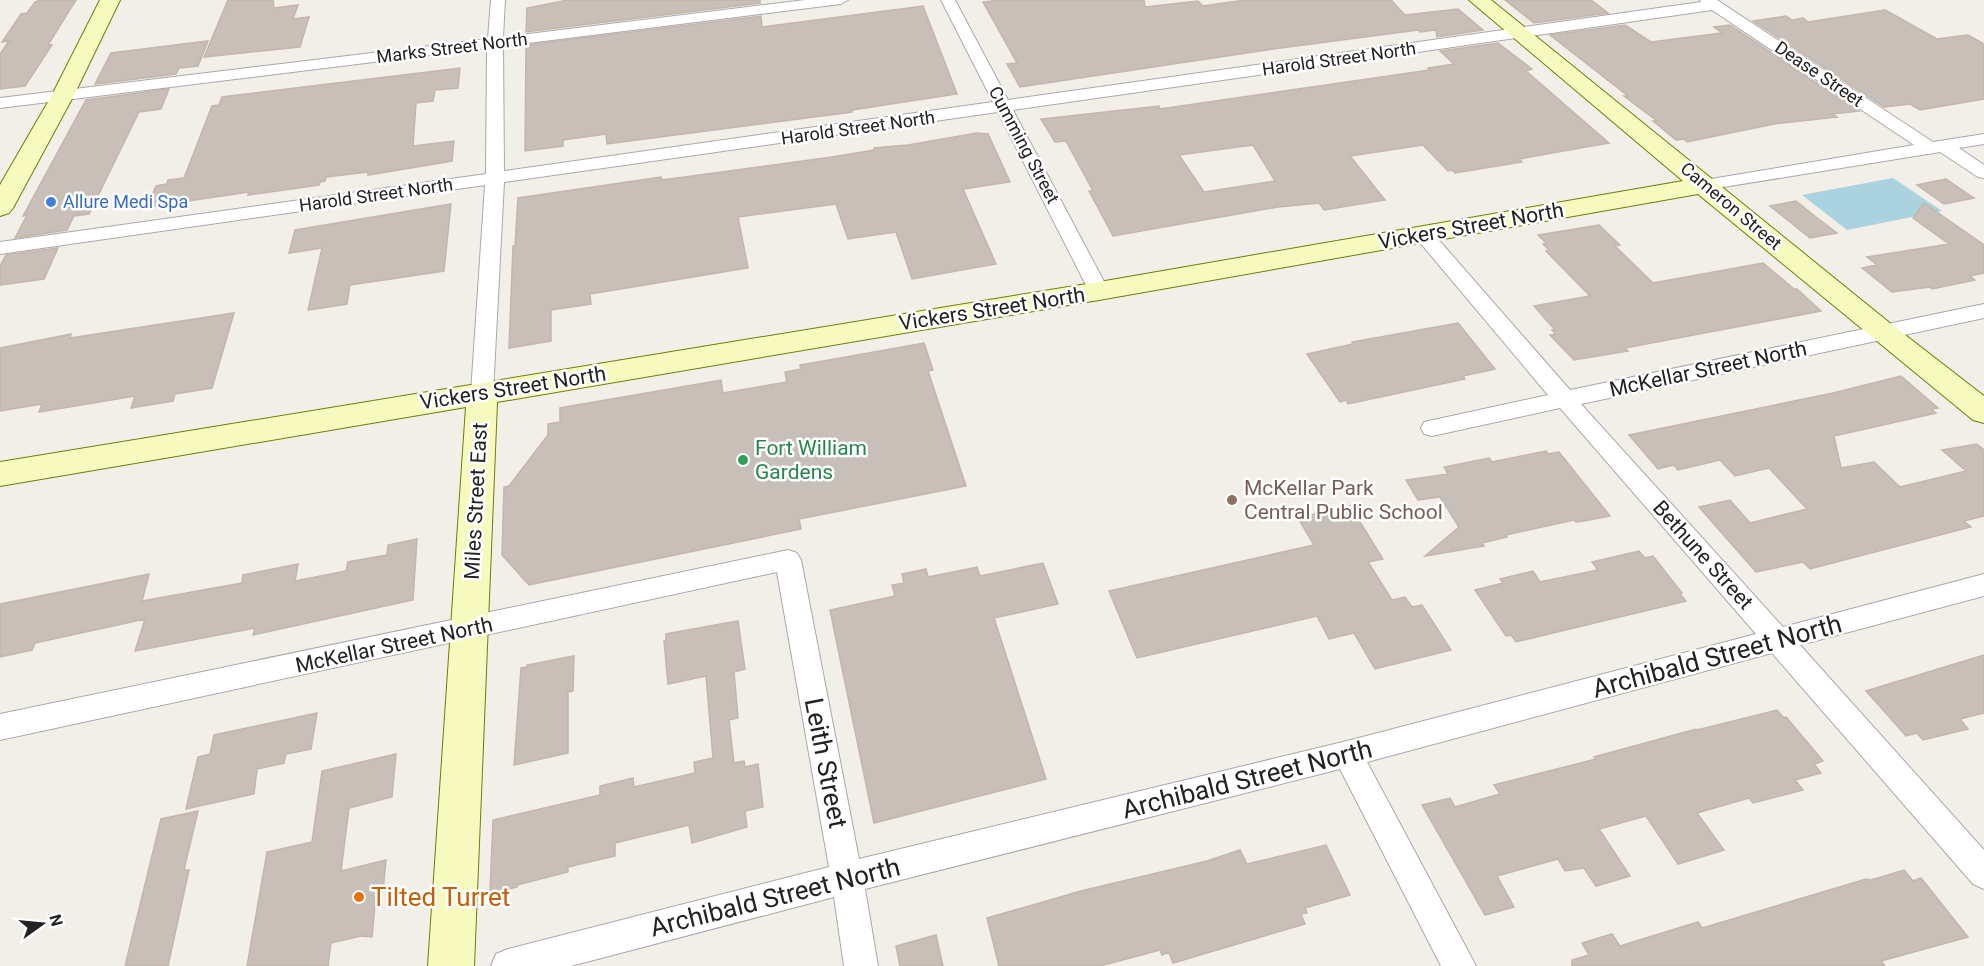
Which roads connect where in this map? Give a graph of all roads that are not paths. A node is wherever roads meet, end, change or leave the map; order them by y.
1 (110, 0) edge
2 (498, 0) edge
3 (841, 0) edge
4 (948, 0) edge
5 (1479, 0) edge
6 (1711, 3) edge
7 (1520, 33) junction
8 (495, 42) junction
9 (63, 95) junction
10 (0, 103) edge
11 (1004, 107) junction
12 (1984, 139) edge
13 (1936, 147) junction
14 (1984, 173) edge
15 (495, 178) junction
16 (1705, 185) junction
17 (0, 208) edge
18 (1424, 235) junction
19 (0, 248) edge
20 (1099, 291) junction
21 (1984, 311) edge
22 (1881, 331) junction
23 (482, 393) junction
24 (1566, 401) junction
25 (1984, 412) edge
26 (1432, 428) dead end
27 (0, 474) edge
28 (788, 560) joint
29 (1984, 585) edge
30 (469, 630) junction
31 (1779, 640) junction
32 (0, 727) edge
33 (1347, 754) junction
34 (1984, 873) edge
35 (847, 878) junction
36 (451, 966) edge
37 (508, 966) edge
38 (861, 966) edge
39 (1459, 966) edge

1 - 9 street
2 - 8 street, Miles Street East
3 - 8 street, Marks Street North
4 - 11 street, Cumming Street
5 - 7 street, Cameron Street
6 - 7 street, Harold Street North
6 - 13 street, Dease Street
7 - 11 street, Harold Street North
7 - 16 street, Cameron Street
8 - 9 street, Marks Street North
8 - 15 street, Miles Street East
9 - 10 street, Marks Street North
9 - 17 street
11 - 15 street, Harold Street North
11 - 20 street, Cumming Street
12 - 13 street, Vickers Street North
13 - 14 street, Dease Street
13 - 16 street, Vickers Street North
15 - 19 street, Harold Street North
15 - 23 street, Miles Street East
16 - 18 street, Vickers Street North
16 - 22 street, Cameron Street
18 - 20 street, Vickers Street North
18 - 24 street, Bethune Street
20 - 23 street, Vickers Street North
21 - 22 street, McKellar Street North
22 - 24 street, McKellar Street North
22 - 25 street, Cameron Street
23 - 27 street, Vickers Street North
23 - 30 street, Miles Street East
24 - 26 street, McKellar Street North
24 - 31 street, Bethune Street
28 - 30 street, McKellar Street North
28 - 35 street, Leith Street
29 - 31 street, Archibald Street North
30 - 32 street, McKellar Street North
30 - 36 street, Miles Street East
31 - 33 street, Archibald Street North
31 - 34 street, Bethune Street
33 - 35 street, Archibald Street North
33 - 39 street
35 - 37 street, Archibald Street North
35 - 38 street, Leith Street

